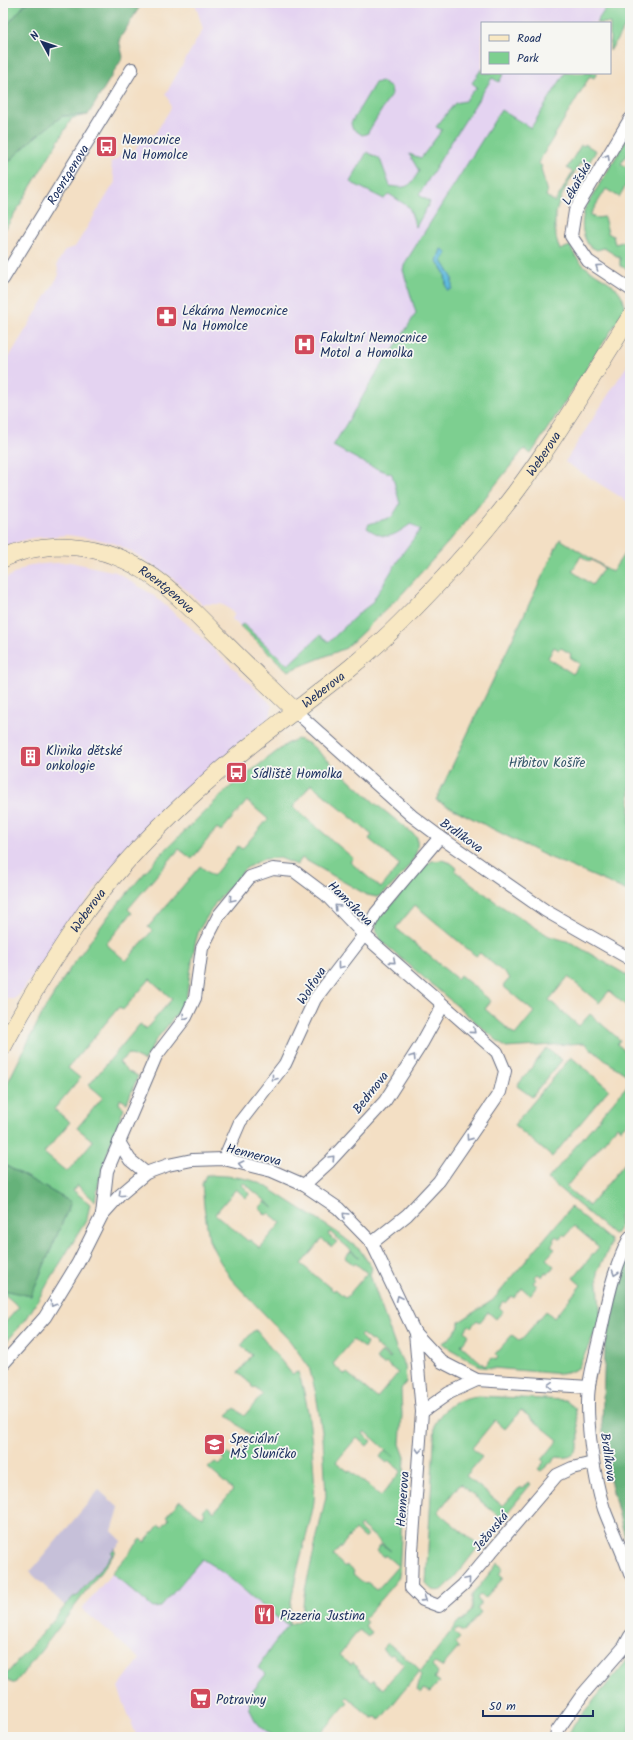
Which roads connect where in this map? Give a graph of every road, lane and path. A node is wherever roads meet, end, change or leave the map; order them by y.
1 (132, 69) dead end
2 (630, 119) edge
3 (3, 279) edge
4 (630, 289) edge
5 (630, 317) edge
6 (3, 559) edge
7 (295, 711) junction
8 (440, 837) junction
9 (364, 935) junction
10 (630, 959) edge
11 (443, 1005) junction
12 (3, 1047) edge
13 (119, 1142) junction
14 (224, 1159) junction
15 (146, 1174) junction
16 (304, 1185) junction
17 (102, 1215) junction
18 (630, 1237) edge
19 (372, 1243) junction
20 (415, 1333) junction
21 (3, 1364) edge
22 (477, 1380) junction
23 (589, 1387) junction
24 (422, 1412) junction
25 (593, 1463) junction
26 (630, 1574) edge
27 (412, 1588) joint
28 (630, 1636) edge
29 (556, 1737) edge

1 - 3 street, Roentgenova
4 -> 2 street, Lékařská
5 - 7 street, Weberova
6 - 7 street, Roentgenova
7 - 8 street, Brdlíkova
7 - 12 street, Weberova
8 - 9 street, Wolfova
8 - 10 street, Brdlíkova
9 -> 11 street, Hamsíkova
9 -> 13 street, Hamsíkova
9 -> 14 street, Wolfova
16 -> 11 street, Bedrnova
11 -> 19 street, Hamsíkova
13 - 15 street
13 - 17 street, Hamsíkova
14 - 15 street, Hennerova
16 -> 14 street, Hennerova
15 -> 17 street, Hennerova
19 -> 16 street, Hennerova
17 -> 21 street, Hennerova
18 -> 23 street, Brdlíkova
20 -> 19 street, Hennerova
20 - 22 street
20 - 24 street, Hennerova
23 -> 22 street
22 - 24 street
23 - 25 street, Brdlíkova
24 -> 27 street, Hennerova
25 - 26 street, Brdlíkova
27 -> 25 street, Ježovská
28 - 29 street

